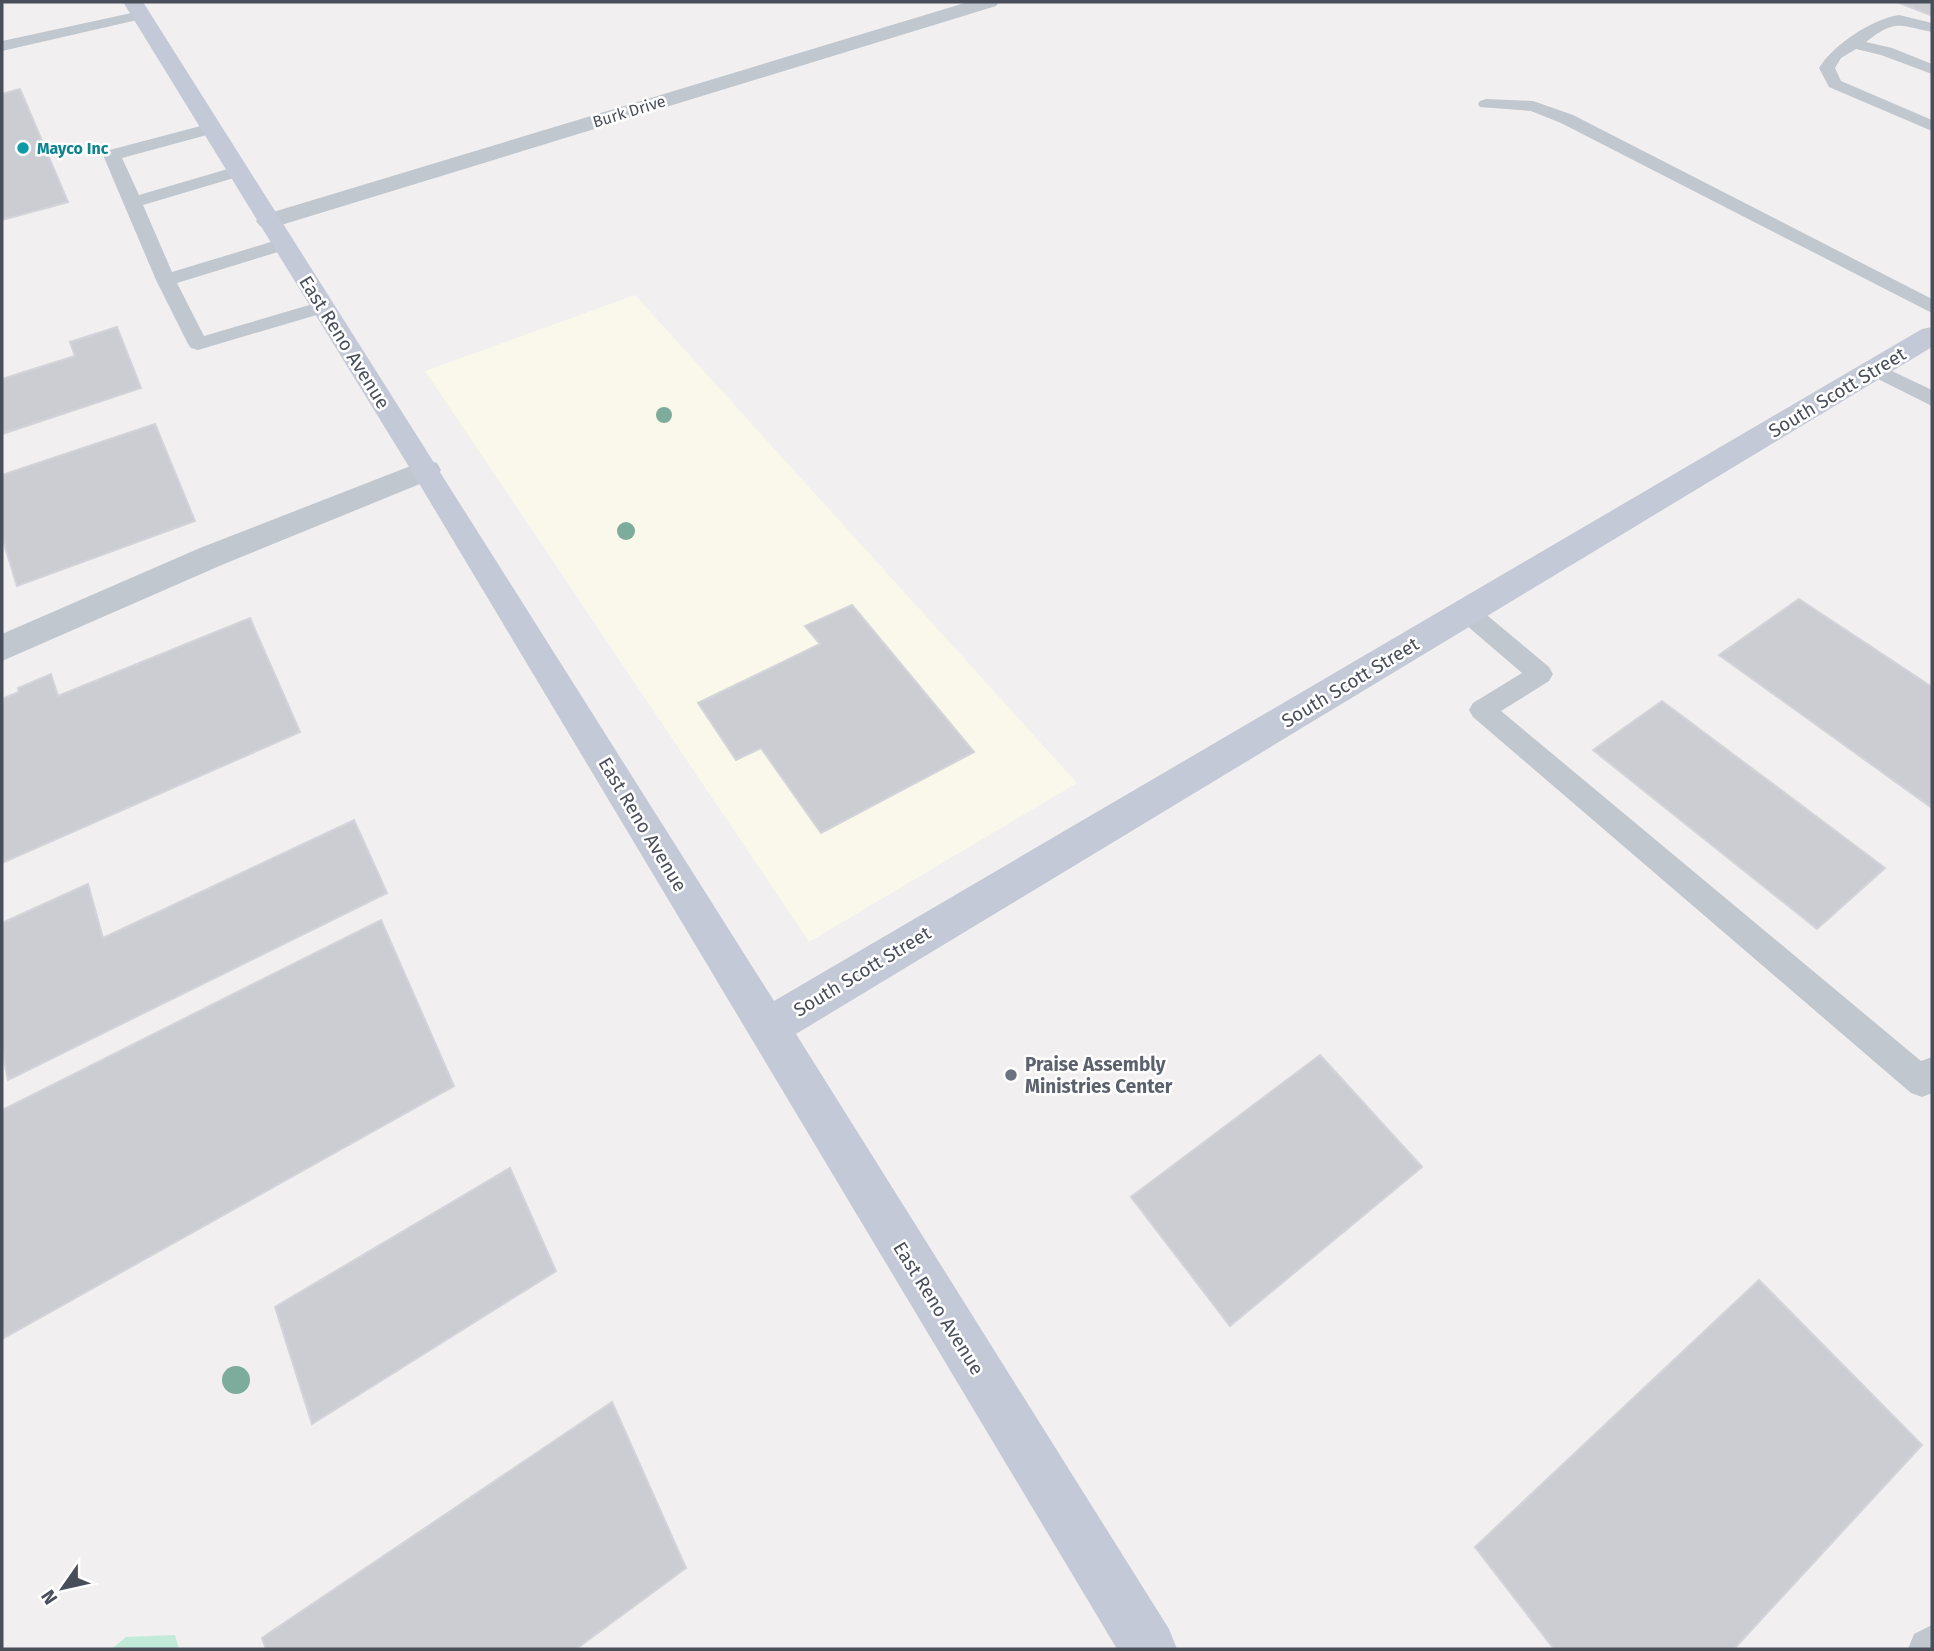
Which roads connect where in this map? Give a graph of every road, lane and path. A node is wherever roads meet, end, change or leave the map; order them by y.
1 (989, 2) edge
2 (137, 9) edge
3 (1932, 28) edge
4 (1854, 44) junction
5 (2, 46) edge
6 (1932, 69) edge
7 (1486, 104) dead end
8 (1932, 126) edge
9 (212, 128) junction
10 (238, 171) junction
11 (133, 202) junction
12 (276, 233) junction
13 (166, 279) junction
14 (323, 307) junction
15 (1932, 307) edge
16 (1932, 335) edge
17 (1875, 369) junction
18 (1932, 399) edge
19 (426, 470) junction
20 (1467, 612) junction
21 (2, 648) edge
22 (767, 1028) junction
23 (1932, 1072) edge
24 (1149, 1649) edge

1 - 12 street, Burk Drive
2 - 5 lane
2 - 9 main road, East Reno Avenue
3 - 4 lane
4 - 6 lane
4 - 8 lane
7 - 15 lane
9 - 10 main road, East Reno Avenue
9 - 11 lane
10 - 11 lane
10 - 12 main road, East Reno Avenue
11 - 13 lane
12 - 13 lane
12 - 14 main road, East Reno Avenue
13 - 14 lane
14 - 19 main road, East Reno Avenue
16 - 17 main road, South Scott Street
17 - 18 lane
17 - 20 main road, South Scott Street
19 - 21 street
19 - 22 main road, East Reno Avenue
20 - 22 main road, South Scott Street
20 - 23 lane
22 - 24 main road, East Reno Avenue

